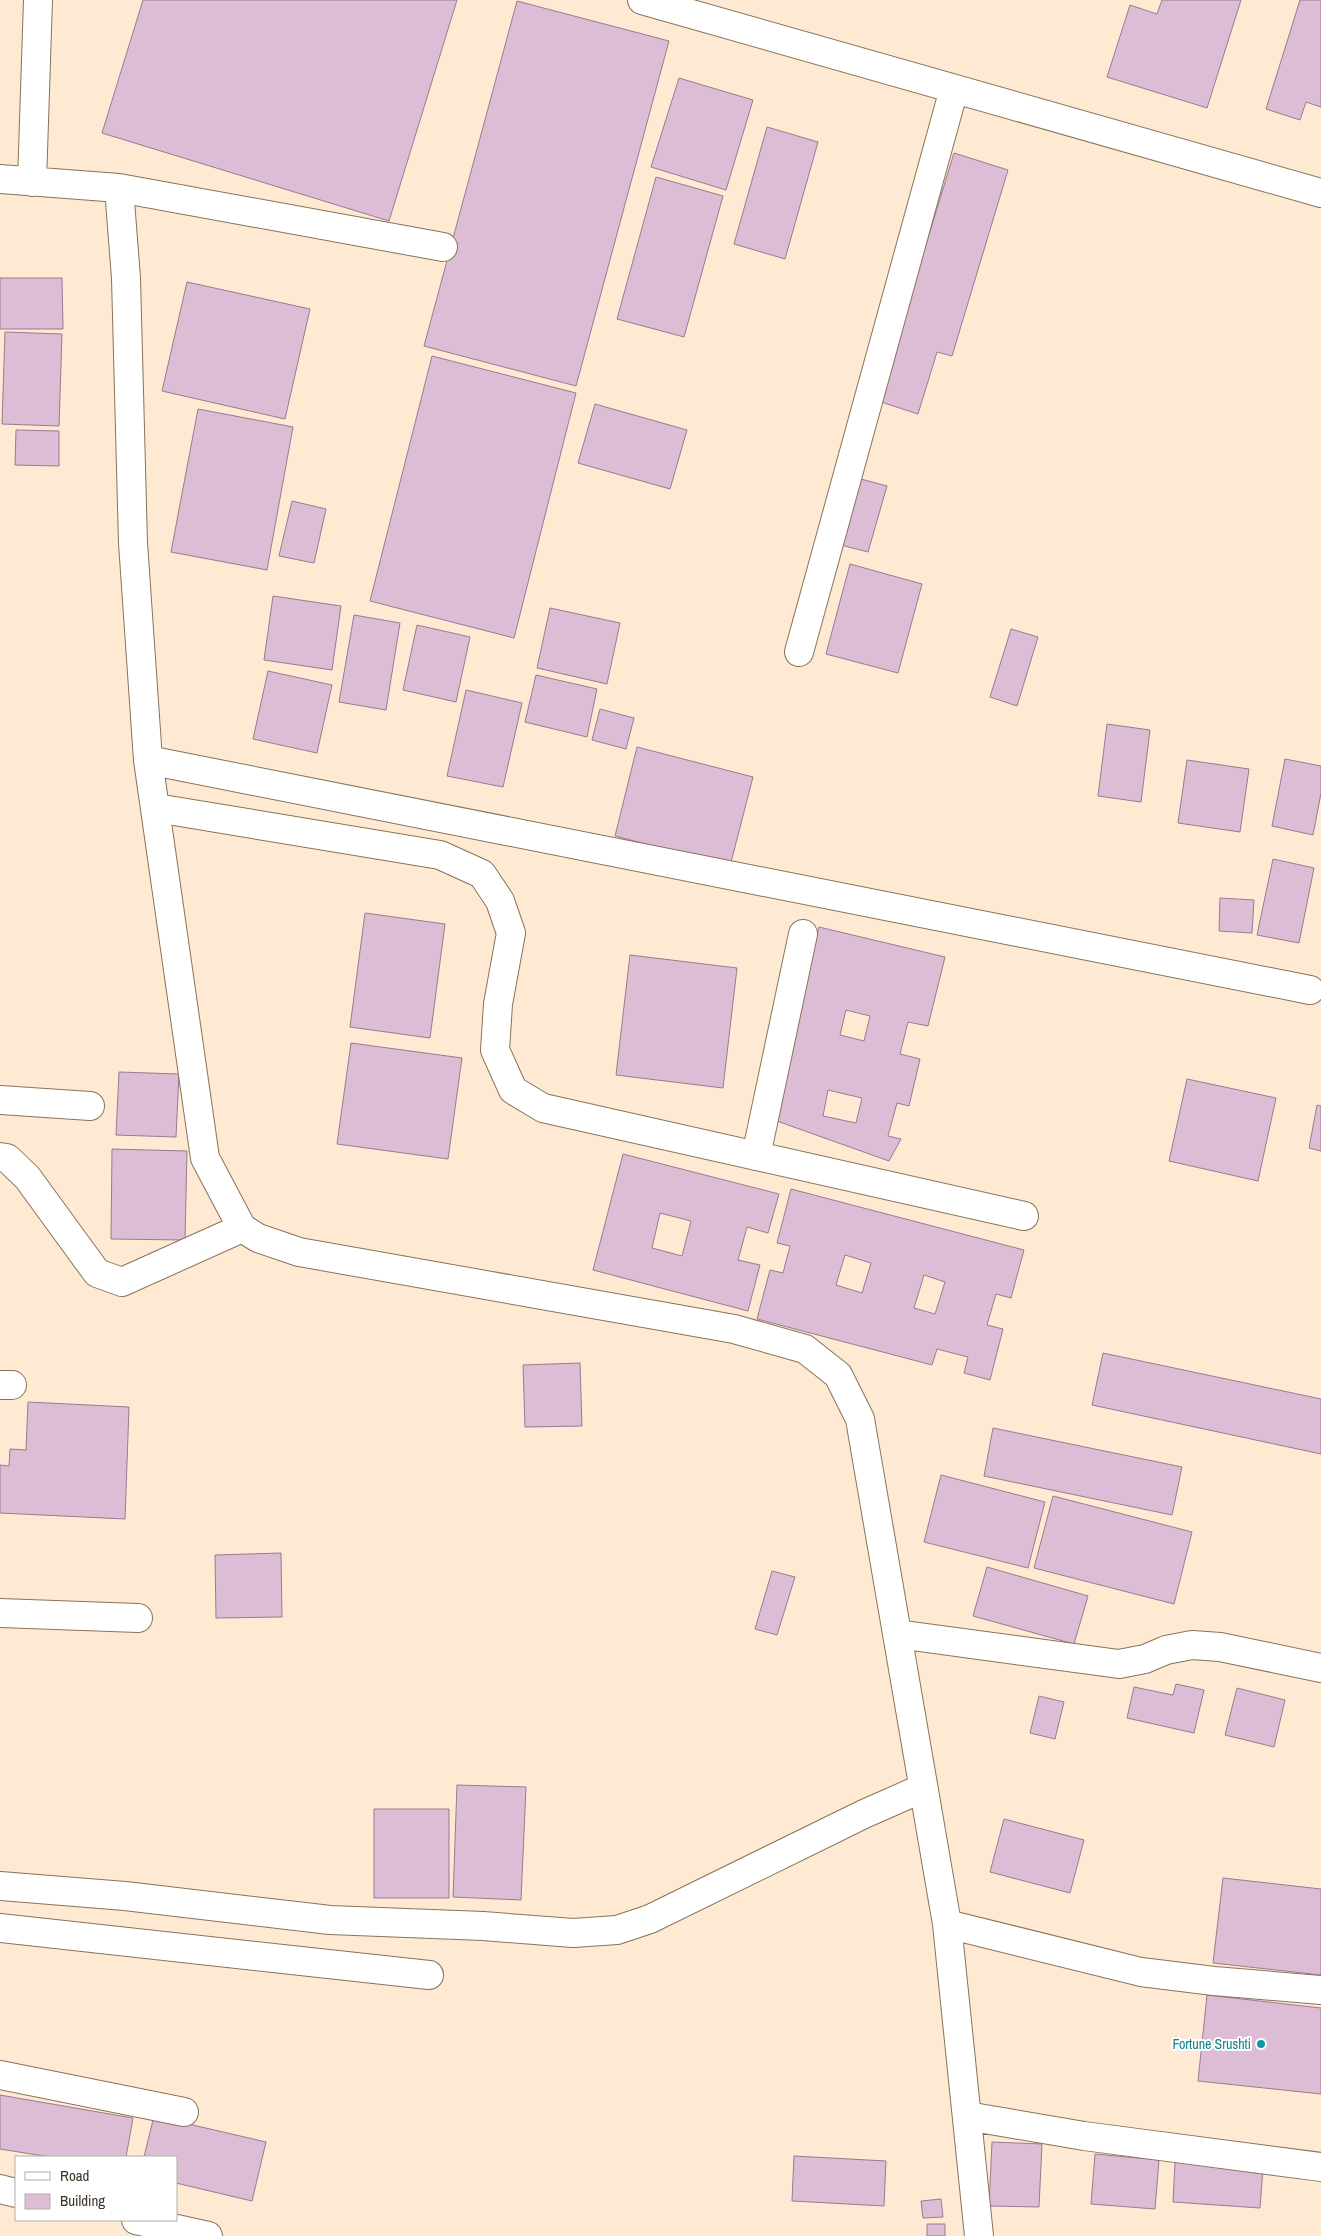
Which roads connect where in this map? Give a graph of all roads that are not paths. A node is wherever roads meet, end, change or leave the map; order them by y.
1 (38, 0) edge
2 (642, 0) edge
3 (954, 88) junction
4 (0, 179) edge
5 (32, 182) junction
6 (119, 188) junction
7 (1321, 193) edge
8 (443, 246) dead end
9 (798, 652) dead end
10 (148, 760) junction
11 (156, 808) junction
12 (803, 934) dead end
13 (1310, 990) dead end
14 (0, 1100) edge
15 (90, 1106) dead end
16 (756, 1156) junction
17 (0, 1157) edge
18 (1024, 1216) dead end
19 (242, 1228) junction
20 (0, 1613) edge
21 (138, 1618) dead end
22 (897, 1634) junction
23 (1321, 1668) edge
24 (923, 1788) junction
25 (0, 1886) edge
26 (947, 1924) junction
27 (0, 1928) edge
28 (429, 1975) dead end
29 (1321, 1990) edge
30 (0, 2075) edge
31 (184, 2112) dead end
32 (967, 2116) junction
33 (1321, 2166) edge
34 (0, 2189) edge
35 (15, 2193) edge
36 (140, 2221) edge
37 (208, 2236) edge
38 (979, 2236) edge

1 - 5 street
2 - 3 street
3 - 7 street
3 - 9 street
4 - 5 street
5 - 6 street
6 - 8 street
6 - 10 street
10 - 11 street
10 - 13 street
11 - 16 street
11 - 19 street
12 - 16 street
14 - 15 street
16 - 18 street
17 - 19 street
19 - 22 street
20 - 21 street
22 - 23 street
22 - 24 street
24 - 25 street
24 - 26 street
26 - 29 street
26 - 32 street
27 - 28 street
30 - 31 street
32 - 33 street
32 - 38 street
34 - 35 street
36 - 37 street

